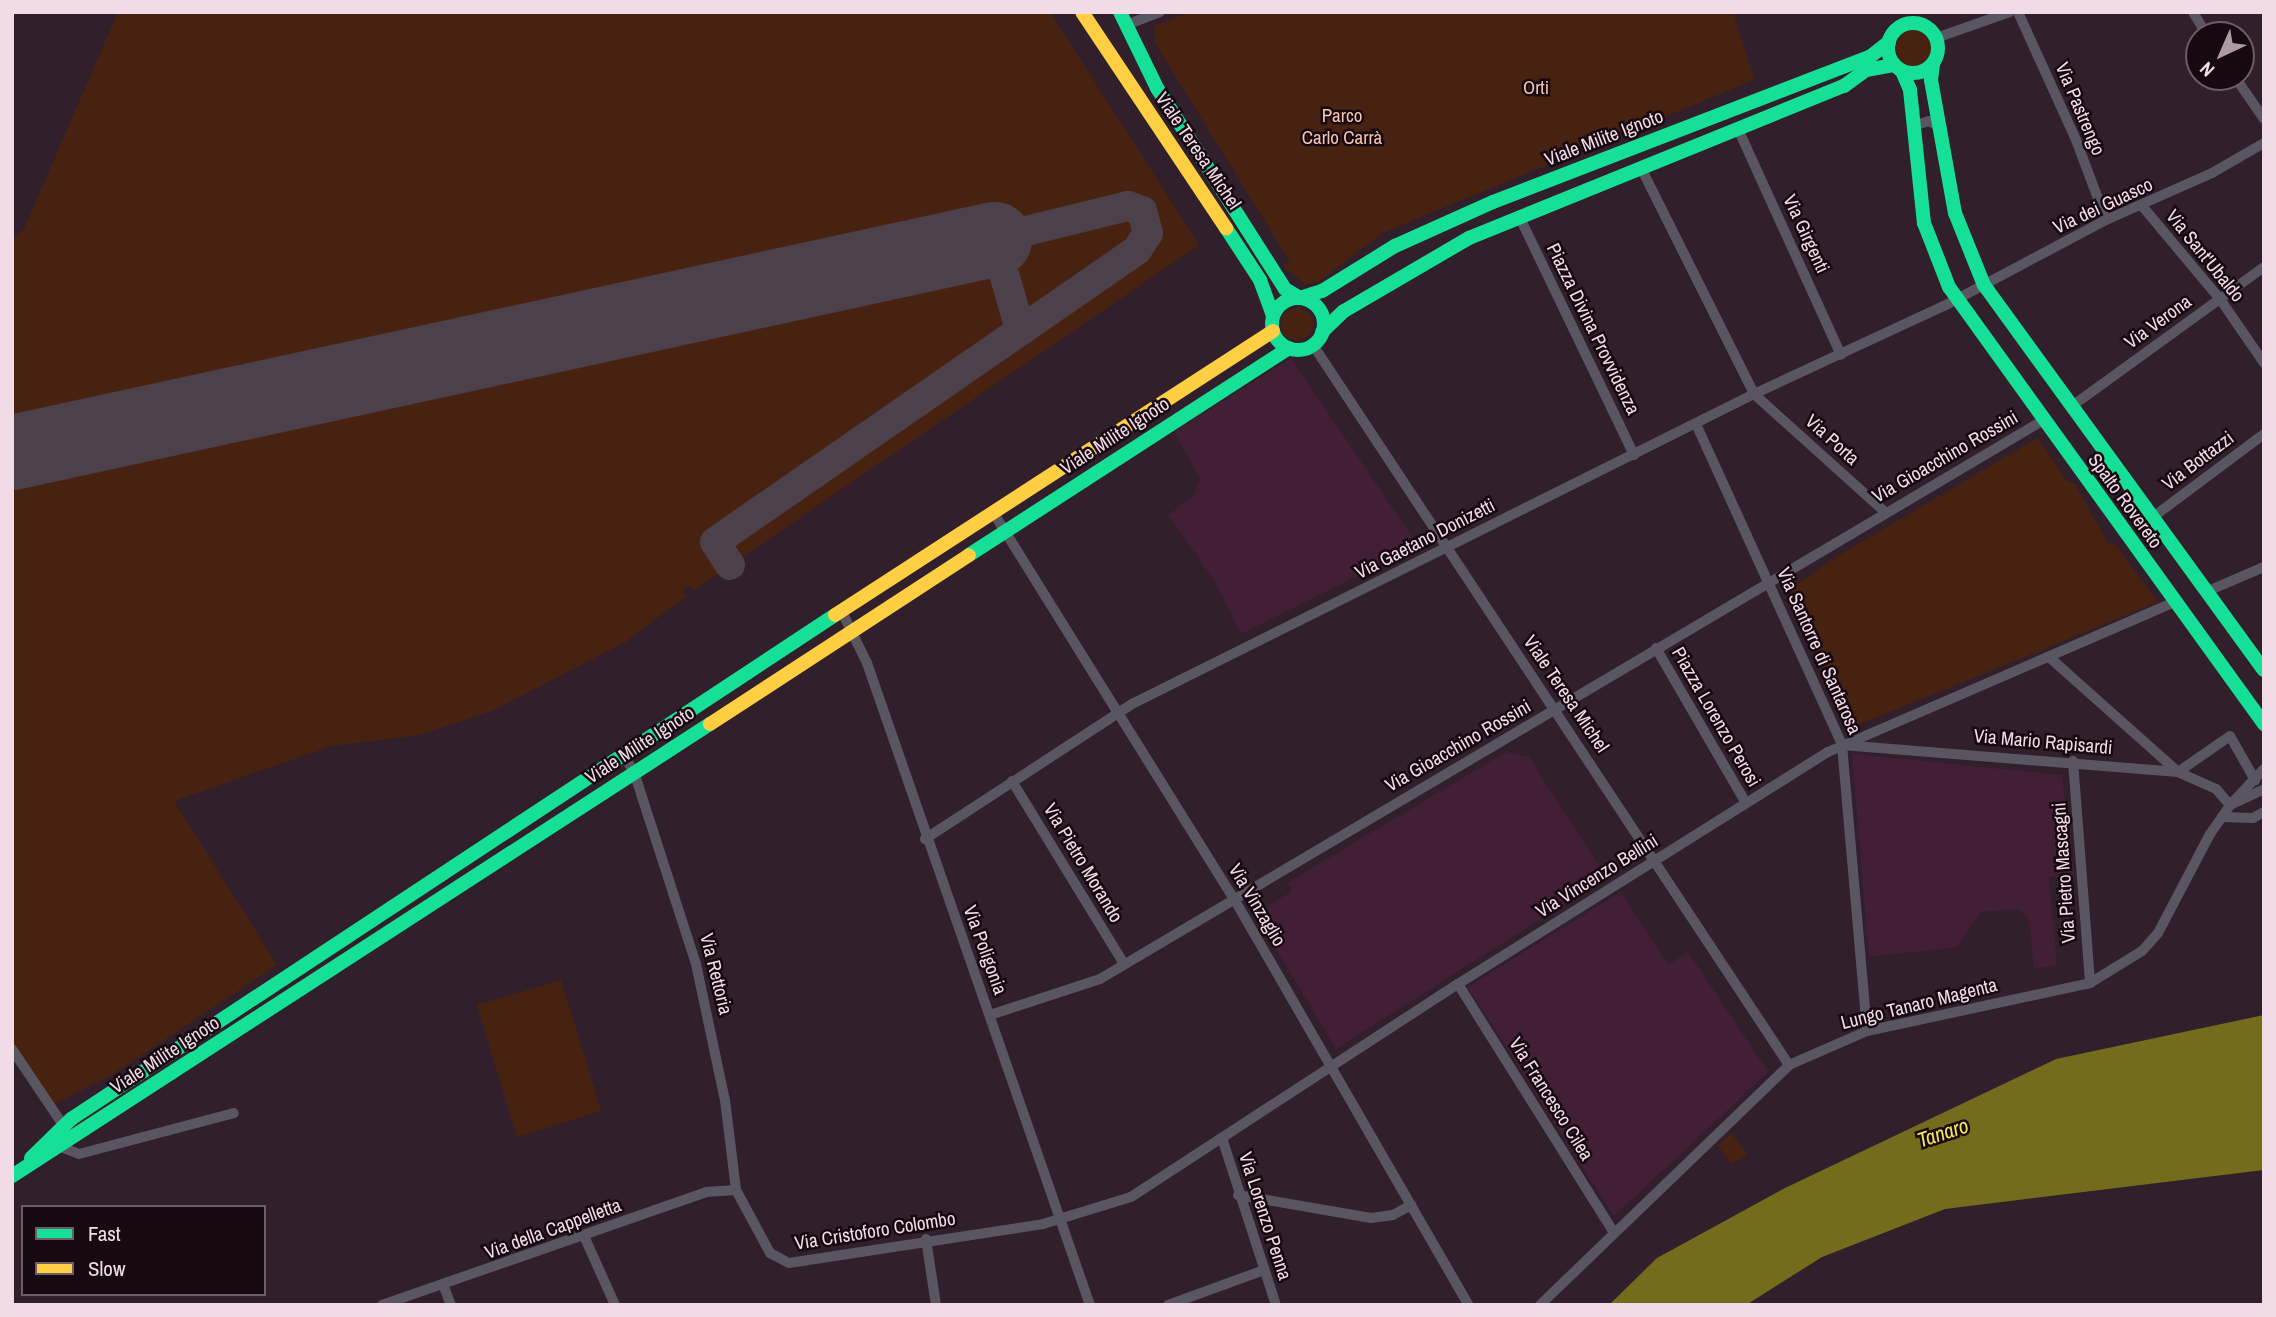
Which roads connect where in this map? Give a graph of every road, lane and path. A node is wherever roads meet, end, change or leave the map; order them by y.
1 (1082, 12) edge
2 (1160, 12) edge
3 (1898, 12) edge
4 (1926, 12) edge
5 (2010, 12) edge
6 (2018, 12) edge
7 (1123, 19) edge
8 (1933, 33) junction
9 (1893, 35) junction
10 (1933, 64) junction
11 (1898, 68) junction
12 (2245, 91) edge
13 (2264, 119) edge
14 (1912, 126) junction
15 (1942, 128) junction
16 (1738, 129) junction
17 (2264, 143) edge
18 (1641, 168) junction
19 (2143, 207) junction
20 (1520, 218) junction
21 (2106, 220) junction
22 (2264, 267) edge
23 (1983, 285) junction
24 (1300, 298) junction
25 (2220, 299) junction
26 (1956, 300) junction
27 (1273, 316) junction
28 (1273, 331) junction
29 (1322, 332) junction
30 (1313, 345) junction
31 (1289, 348) junction
32 (1842, 355) junction
33 (2264, 363) edge
34 (1754, 394) junction
35 (2072, 406) junction
36 (2042, 421) junction
37 (1696, 424) junction
38 (2264, 434) edge
39 (1634, 455) junction
40 (993, 512) junction
41 (1885, 512) junction
42 (2153, 517) junction
43 (1005, 531) junction
44 (1446, 549) junction
45 (2264, 567) edge
46 (1770, 582) junction
47 (2208, 591) junction
48 (2175, 603) junction
49 (841, 610) junction
50 (854, 629) junction
51 (1656, 648) junction
52 (2049, 657) junction
53 (2264, 670) edge
54 (1554, 710) junction
55 (1118, 712) junction
56 (2264, 724) edge
57 (1842, 745) junction
58 (622, 753) junction
59 (2073, 761) junction
60 (2264, 769) edge
61 (634, 772) junction
62 (2178, 772) junction
63 (2255, 780) junction
64 (1012, 781) junction
65 (2264, 789) edge
66 (1746, 803) junction
67 (2230, 806) junction
68 (2264, 812) edge
69 (2222, 817) junction
70 (925, 839) junction
71 (1654, 861) junction
72 (1233, 897) junction
73 (1124, 964) junction
74 (2090, 983) junction
75 (1458, 984) junction
76 (990, 1015) junction
77 (1867, 1031) junction
78 (12, 1048) edge
79 (1789, 1065) junction
80 (1331, 1067) junction
81 (234, 1113) dead end
82 (64, 1126) junction
83 (1222, 1138) junction
84 (67, 1143) junction
85 (736, 1190) junction
86 (1238, 1195) junction
87 (1411, 1205) junction
88 (1060, 1219) junction
89 (1614, 1233) junction
90 (584, 1236) junction
91 (926, 1239) junction
92 (1264, 1270) junction
93 (444, 1287) junction
94 (382, 1305) edge
95 (451, 1305) edge
96 (615, 1305) edge
97 (936, 1305) edge
98 (1090, 1305) edge
99 (1168, 1305) edge
100 (1276, 1305) edge
101 (1469, 1305) edge
102 (1540, 1305) edge

1 - 27 main road, Viale Teresa Michel
2 - 7 street
3 - 9 main road
4 - 8 main road
5 - 8 street
6 - 21 street, Via Pastrengo
7 - 24 main road, Viale Teresa Michel
8 - 9 main road
8 - 10 main road
9 - 11 main road
9 - 24 main road, Viale Milite Ignoto
10 - 11 main road
10 - 15 main road, Spalto Rovereto
11 - 14 main road, Spalto Rovereto
11 - 16 main road
12 - 13 street
14 - 15 street
14 - 26 main road, Spalto Rovereto
15 - 23 main road, Spalto Rovereto
16 - 18 main road
16 - 32 street, Via Girgenti
17 - 19 street, Via dei Guasco
18 - 20 main road
18 - 34 street
19 - 21 street, Via dei Guasco
19 - 25 street, Via Sant'Ubaldo
20 - 29 main road
20 - 39 street, Piazza Divina Provvidenza
21 - 23 street, Via dei Guasco
22 - 25 street, Via Verona
23 - 26 street, Via dei Guasco
23 - 35 main road, Spalto Rovereto
24 - 27 main road
24 - 29 main road
25 - 33 street, Via Sant'Ubaldo
25 - 35 street, Via Verona
26 - 32 street, Via Gaetano Donizetti
26 - 36 main road, Spalto Rovereto
27 - 28 main road
28 - 31 main road
28 - 40 main road, Viale Milite Ignoto
29 - 30 main road
30 - 31 main road
30 - 44 street, Viale Teresa Michel
31 - 43 main road, Viale Milite Ignoto
32 - 34 street, Via Gaetano Donizetti
34 - 37 street, Via Gaetano Donizetti
34 - 41 street, Via Porta
35 - 42 main road, Spalto Rovereto
36 - 41 street, Via Gioacchino Rossini
36 - 48 main road, Spalto Rovereto
37 - 39 street, Via Gaetano Donizetti
37 - 46 street, Via Santorre di Santarosa
38 - 42 street, Via Bottazzi
39 - 44 street, Via Gaetano Donizetti
40 - 43 street, Via Vinzaglio
40 - 49 main road, Viale Milite Ignoto
41 - 46 street, Via Gioacchino Rossini
42 - 47 main road, Spalto Rovereto
43 - 50 main road, Viale Milite Ignoto
43 - 55 street, Via Vinzaglio
44 - 54 street, Viale Teresa Michel
44 - 55 street, Via Gaetano Donizetti
45 - 47 street
46 - 51 street, Via Gioacchino Rossini
46 - 57 street, Via Santorre di Santarosa
47 - 53 main road, Spalto Rovereto
48 - 52 street, Via Vincenzo Bellini
48 - 56 main road, Spalto Rovereto
49 - 50 street, Via Poligonia
49 - 58 main road, Viale Milite Ignoto
50 - 61 main road, Viale Milite Ignoto
50 - 70 street, Via Poligonia
51 - 54 street, Via Gioacchino Rossini
51 - 66 street, Piazza Lorenzo Perosi
52 - 57 street, Via Vincenzo Bellini
52 - 62 street
54 - 71 street, Viale Teresa Michel
54 - 72 street, Via Gioacchino Rossini
55 - 64 street, Via Gaetano Donizetti
55 - 72 street, Via Vinzaglio
57 - 59 street, Via Mario Rapisardi
57 - 66 street, Via Vincenzo Bellini
57 - 77 street, Via Santorre di Santarosa
58 - 61 street, Via Rettoria
58 - 82 main road, Viale Milite Ignoto
59 - 62 street, Via Mario Rapisardi
59 - 74 street, Via Pietro Mascagni
60 - 63 street, Lungo Tanaro Magenta
61 - 84 main road, Viale Milite Ignoto
61 - 85 street, Via Rettoria
62 - 63 street
62 - 67 street, Via Mario Rapisardi
63 - 67 street, Lungo Tanaro Magenta
64 - 70 street, Via Gaetano Donizetti
64 - 73 street, Via Pietro Morando
65 - 67 street, Lungo Tanaro Magenta
66 - 71 street, Via Vincenzo Bellini
67 - 69 street, Lungo Tanaro Magenta
68 - 69 street
69 - 74 street, Lungo Tanaro Magenta
70 - 76 street, Via Poligonia
71 - 75 street, Via Vincenzo Bellini
71 - 79 street, Viale Teresa Michel
72 - 73 street, Via Gioacchino Rossini
72 - 80 street, Via Vinzaglio
73 - 76 street, Via Gioacchino Rossini
74 - 77 street, Lungo Tanaro Magenta
75 - 80 street, Via Vincenzo Bellini
75 - 89 street, Via Francesco Cilea
76 - 88 street, Via Poligonia
77 - 79 street, Lungo Tanaro Magenta
78 - 82 street
79 - 89 street, Lungo Tanaro Magenta
80 - 83 street, Via Vincenzo Bellini
80 - 87 street, Via Vinzaglio
81 - 84 street
82 - 84 street
82 - 84 main road, Viale Milite Ignoto
83 - 86 street, Via Lorenzo Penna
83 - 88 street, Via Vincenzo Bellini
85 - 90 street, Via della Cappelletta
85 - 91 street, Via Cristoforo Colombo
86 - 87 street
86 - 92 street, Via Lorenzo Penna
87 - 101 street, Via Vinzaglio
88 - 91 street, Via Cristoforo Colombo
88 - 98 street, Via Poligonia
89 - 102 street, Lungo Tanaro Magenta
90 - 93 street, Via della Cappelletta
90 - 96 street
91 - 97 street
92 - 99 street
92 - 100 street, Via Lorenzo Penna
93 - 94 street, Via della Cappelletta
93 - 95 street

